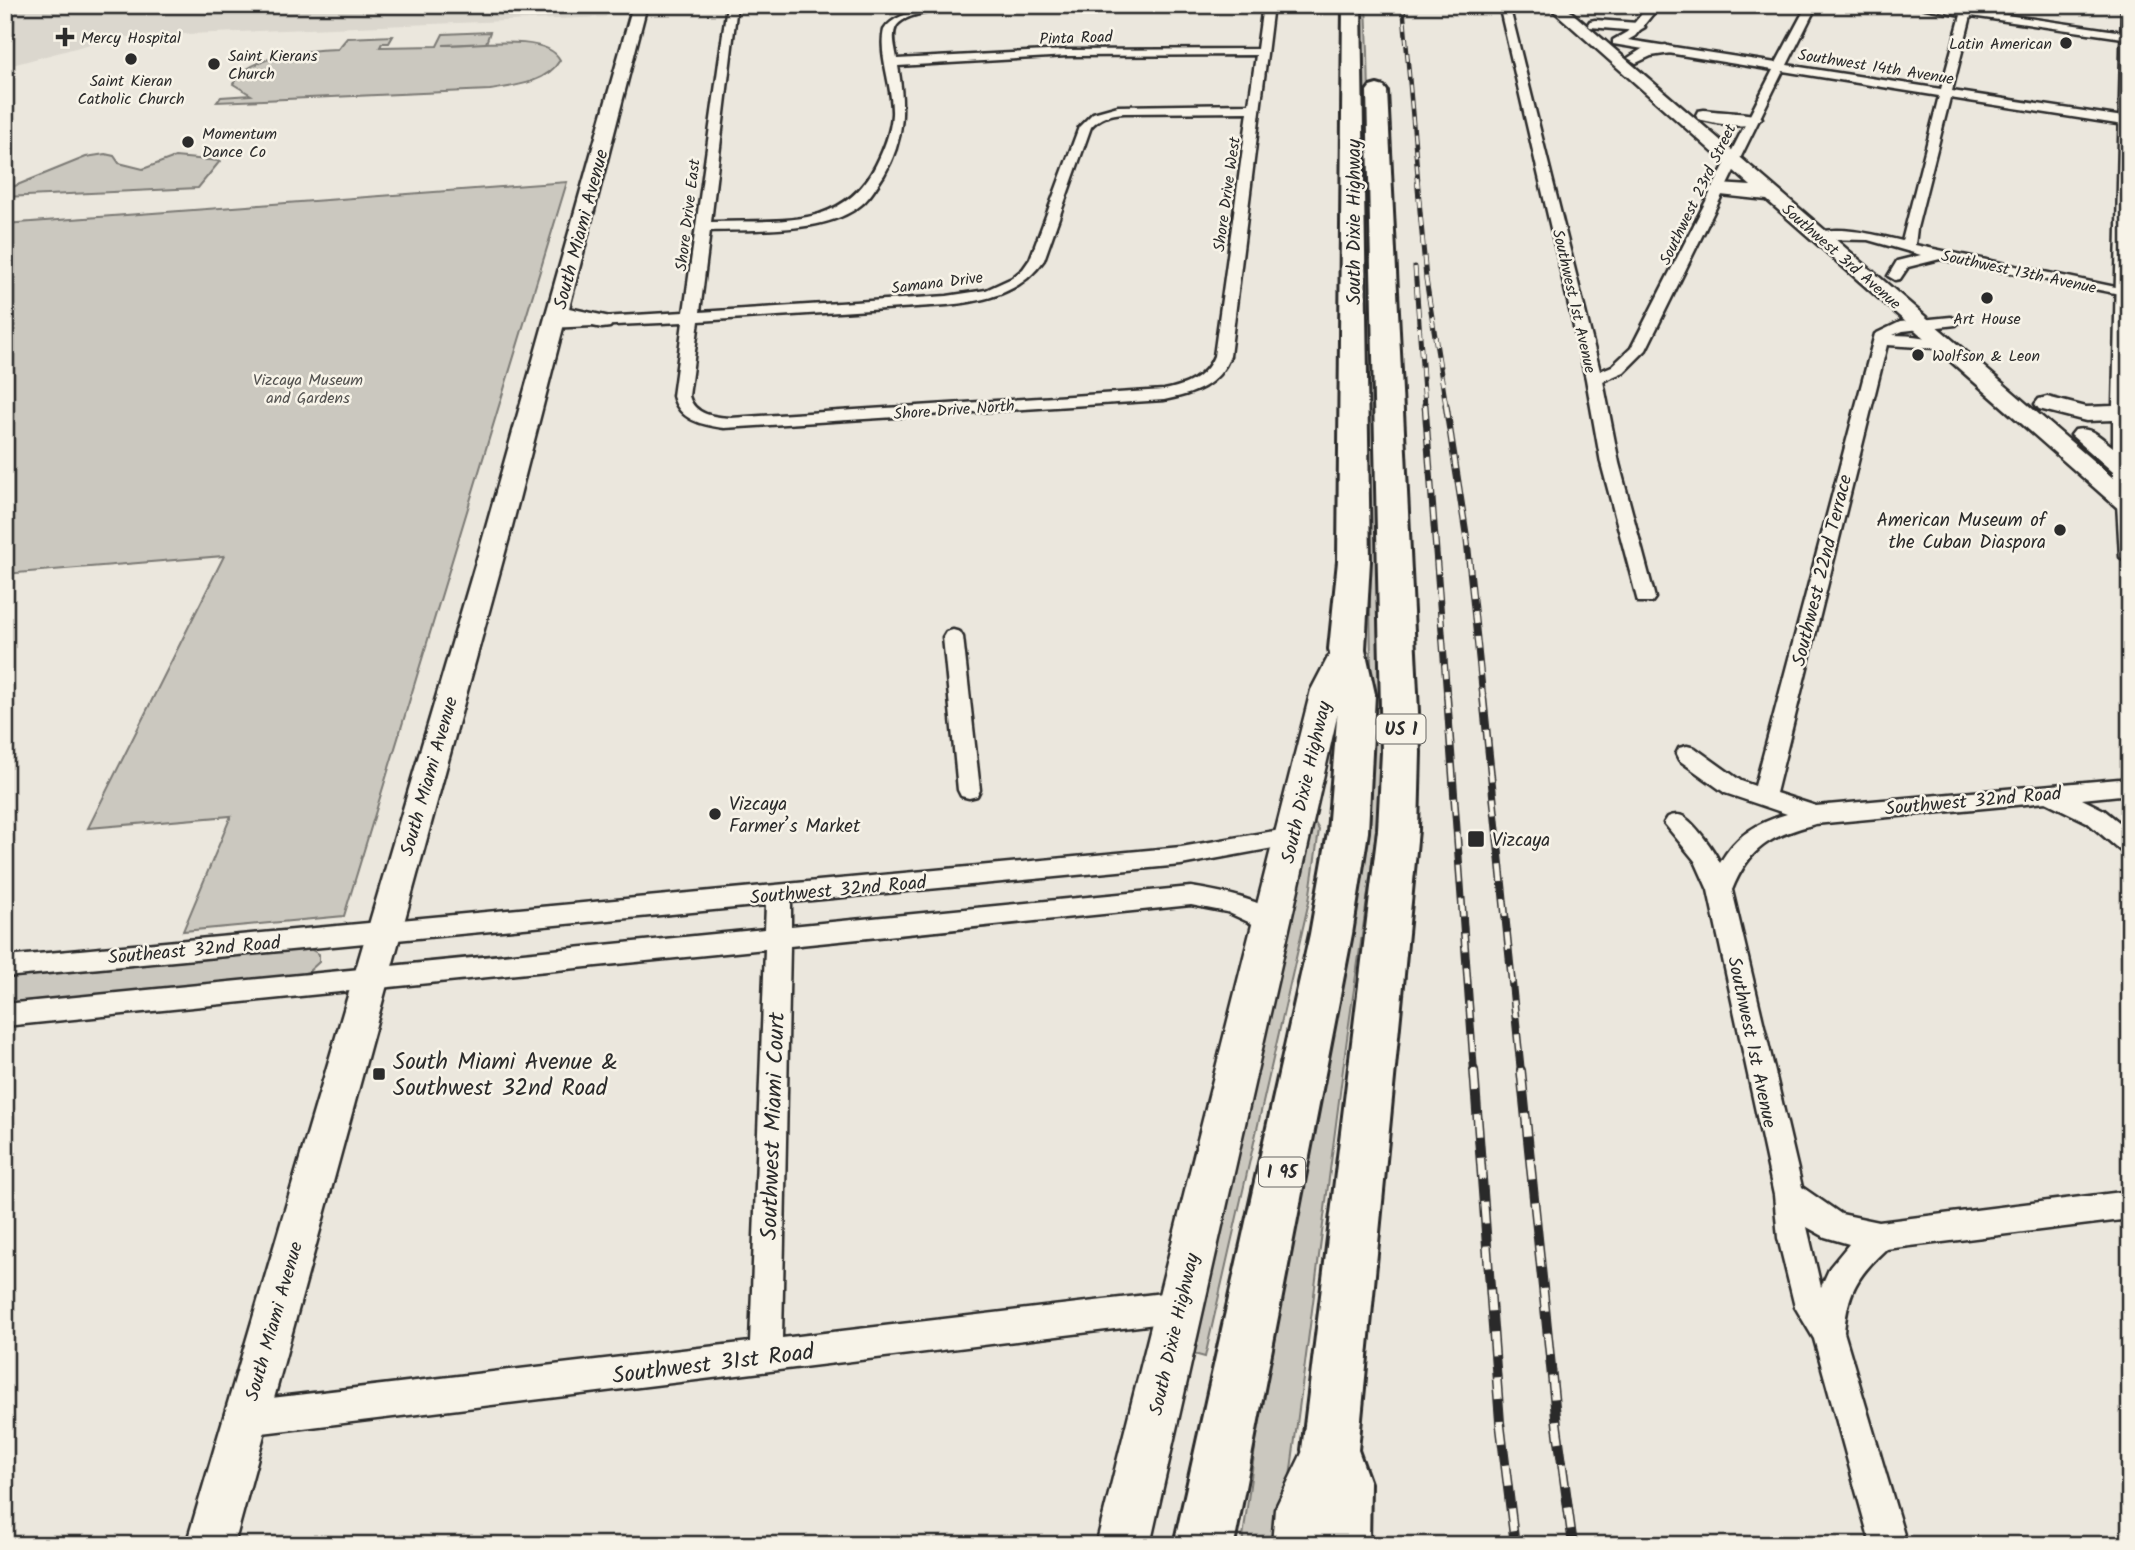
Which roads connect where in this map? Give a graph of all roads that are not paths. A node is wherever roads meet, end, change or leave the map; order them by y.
1 (640, 5) edge
2 (732, 5) edge
3 (1024, 5) edge
4 (1268, 5) edge
5 (1352, 5) edge
6 (1374, 5) edge
7 (1504, 5) edge
8 (1554, 5) edge
9 (1575, 5) edge
10 (1655, 5) edge
11 (1812, 5) edge
12 (1915, 5) edge
13 (2129, 5) edge
14 (967, 6) edge
15 (1967, 12) junction
16 (1595, 24) junction
17 (1637, 27) junction
18 (2129, 36) edge
19 (1617, 42) junction
20 (1598, 43) junction
21 (1666, 50) junction
22 (1261, 52) junction
23 (1636, 58) junction
24 (891, 63) junction
25 (1779, 67) junction
26 (1945, 93) junction
27 (1255, 108) junction
28 (1704, 115) junction
29 (1754, 118) junction
30 (2128, 122) edge
31 (1735, 152) junction
32 (1718, 190) junction
33 (1773, 195) junction
34 (703, 227) junction
35 (1846, 235) junction
36 (1819, 236) junction
37 (1908, 248) junction
38 (1836, 251) junction
39 (1945, 256) junction
40 (1880, 263) junction
41 (2127, 293) edge
42 (692, 317) junction
43 (555, 319) junction
44 (602, 321) joint
45 (1951, 323) junction
46 (1920, 325) junction
47 (1880, 342) junction
48 (1945, 346) junction
49 (1594, 379) junction
50 (1205, 381) joint
51 (2047, 404) junction
52 (2124, 413) junction
53 (702, 418) joint
54 (2127, 472) edge
55 (2128, 504) edge
56 (2130, 557) edge
57 (1645, 598) dead end
58 (953, 637) dead end
59 (1347, 649) junction
60 (1687, 754) dead end
61 (2130, 786) edge
62 (969, 790) dead end
63 (2048, 794) junction
64 (1763, 799) junction
65 (1815, 815) junction
66 (1676, 823) dead end
67 (1292, 837) junction
68 (2130, 846) edge
69 (1720, 890) junction
70 (779, 894) junction
71 (1272, 923) junction
72 (383, 933) junction
73 (777, 937) junction
74 (5, 967) edge
75 (370, 981) junction
76 (5, 1016) edge
77 (1788, 1195) junction
78 (2130, 1205) edge
79 (1879, 1237) junction
80 (1180, 1306) junction
81 (1828, 1332) junction
82 (766, 1357) junction
83 (245, 1418) junction
84 (1329, 1450) junction
85 (210, 1545) edge
86 (1123, 1545) edge
87 (1204, 1545) edge
88 (1298, 1545) edge
89 (1339, 1545) edge
90 (1889, 1545) edge

1 - 43 main road, South Miami Avenue
2 - 34 street, Shore Drive East
3 - 14 street
4 - 22 street, Shore Drive West
5 - 59 highway, South Dixie Highway
6 - 84 highway, South Dixie Highway / US 1
7 - 49 street, Southwest 1st Avenue
8 - 20 main road, Southwest 3rd Avenue
9 - 16 main road, Southwest 3rd Avenue
10 - 17 street
11 - 25 street, Southwest 23rd Street
12 - 15 street
13 - 18 main road
14 - 24 street
15 - 18 street
15 - 26 street
16 - 17 main road
16 - 19 main road, Southwest 3rd Avenue
17 - 19 street
18 - 30 main road
19 - 20 main road
19 - 21 street, Southwest 14th Avenue
19 - 23 main road, Southwest 3rd Avenue
20 - 31 main road, Southwest 3rd Avenue
21 - 23 main road
21 - 25 street, Southwest 14th Avenue
22 - 24 street, Pinta Road
22 - 27 street, Shore Drive West
23 - 28 main road, Southwest 3rd Avenue
24 - 34 street
25 - 26 street, Southwest 14th Avenue
25 - 29 street, Southwest 23rd Street
26 - 30 street, Southwest 14th Avenue
26 - 37 street
27 - 42 street, Samana Drive
27 - 50 street, Shore Drive West
28 - 29 main road
28 - 31 main road, Southwest 3rd Avenue
29 - 31 street, Southwest 23rd Street
30 - 41 main road
31 - 32 street, Southwest 23rd Street
31 - 33 main road, Southwest 3rd Avenue
31 - 35 main road, Southwest 3rd Avenue
32 - 33 main road
32 - 49 street, Southwest 23rd Street
33 - 36 main road, Southwest 3rd Avenue
34 - 42 street, Shore Drive East
35 - 36 street, Southwest 13th Avenue
35 - 37 street, Southwest 13th Avenue
35 - 40 main road, Southwest 3rd Avenue
36 - 38 main road, Southwest 3rd Avenue
37 - 39 street, Southwest 13th Avenue
37 - 40 street, Southwest 13th Avenue
38 - 40 street, Southwest 13th Avenue
38 - 46 main road, Southwest 3rd Avenue
39 - 40 street
39 - 41 street, Southwest 13th Avenue
40 - 45 main road, Southwest 3rd Avenue
41 - 52 main road
42 - 44 street, Samana Drive
42 - 53 street, Shore Drive East
43 - 44 main road
43 - 72 main road, South Miami Avenue
45 - 46 street
45 - 51 main road, Southwest 3rd Avenue
46 - 47 street
46 - 48 main road, Southwest 3rd Avenue
47 - 48 street
47 - 64 street, Southwest 22nd Terrace
48 - 55 main road, Southwest 3rd Avenue
49 - 57 street, Southwest 1st Avenue
50 - 53 street, Shore Drive North
51 - 52 main road
51 - 54 main road, Southwest 3rd Avenue
52 - 54 main road
54 - 55 main road
55 - 56 street
58 - 62 street
59 - 67 main road, South Dixie Highway
59 - 87 highway, I 95
60 - 64 street, Southwest 32nd Road
61 - 63 street, Southwest 32nd Road
63 - 65 street, Southwest 32nd Road
63 - 68 street
64 - 65 street, Southwest 32nd Road
65 - 69 street, Southwest 32nd Road
66 - 69 street, Southwest 1st Avenue
67 - 70 street, Southwest 32nd Road
67 - 71 main road, South Dixie Highway
69 - 77 street, Southwest 1st Avenue
70 - 72 street, Southwest 32nd Road
70 - 73 street, Southwest Miami Court
71 - 73 street
71 - 80 main road, South Dixie Highway
72 - 74 street, Southeast 32nd Road
72 - 75 main road, South Miami Avenue
73 - 75 street
73 - 82 street, Southwest Miami Court
75 - 76 street
75 - 83 main road, South Miami Avenue
77 - 79 street
77 - 81 street, Southwest 1st Avenue
78 - 79 street
79 - 81 street, Southwest 1st Avenue
80 - 82 street, Southwest 31st Road
80 - 86 main road, South Dixie Highway
81 - 90 street, Southwest 1st Avenue
82 - 83 street, Southwest 31st Road
83 - 85 main road, South Miami Avenue
84 - 88 main road, South Dixie Highway
84 - 89 highway

